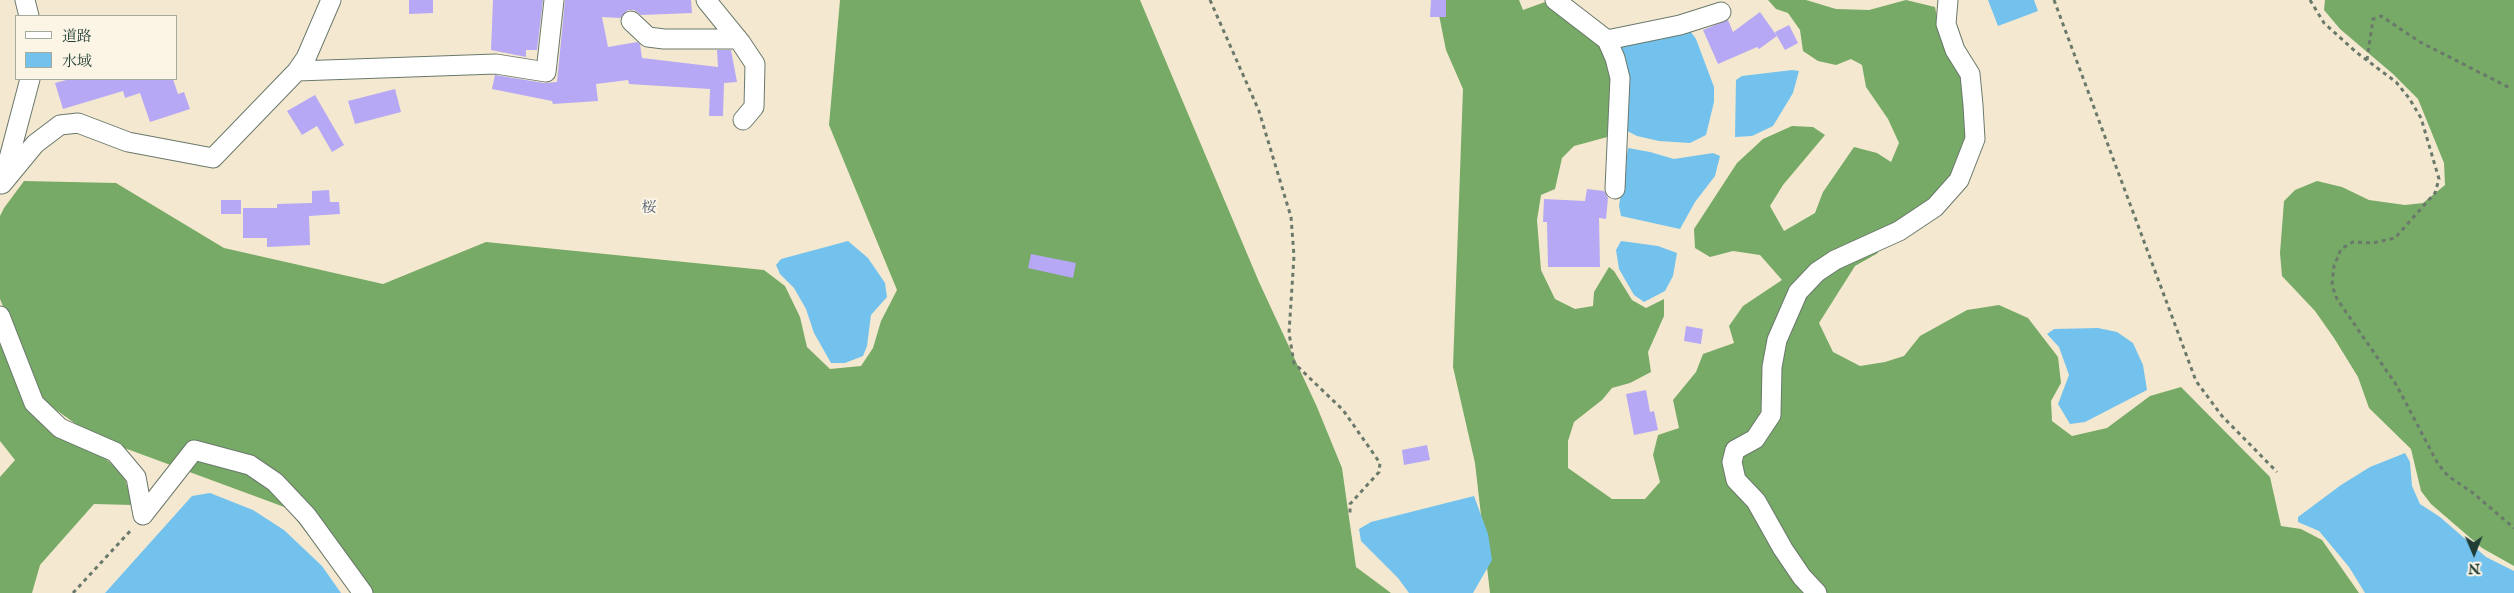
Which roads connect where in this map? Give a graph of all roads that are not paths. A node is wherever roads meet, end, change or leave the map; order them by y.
1 (25, 0) edge
2 (332, 0) edge
3 (554, 0) edge
4 (706, 0) edge
5 (1555, 0) edge
6 (1948, 0) edge
7 (1721, 12) dead end
8 (29, 15) edge
9 (631, 21) dead end
10 (738, 39) junction
11 (1607, 40) junction
12 (297, 71) junction
13 (30, 80) edge
14 (743, 120) dead end
15 (1, 188) edge
16 (1615, 189) dead end
17 (0, 316) edge
18 (363, 593) edge
19 (1817, 593) edge

1 - 8 street
2 - 12 street
3 - 12 street
4 - 10 street
5 - 11 street
6 - 19 street
7 - 11 street
9 - 10 street
10 - 14 street
11 - 16 street
12 - 15 street
13 - 15 street
17 - 18 street

